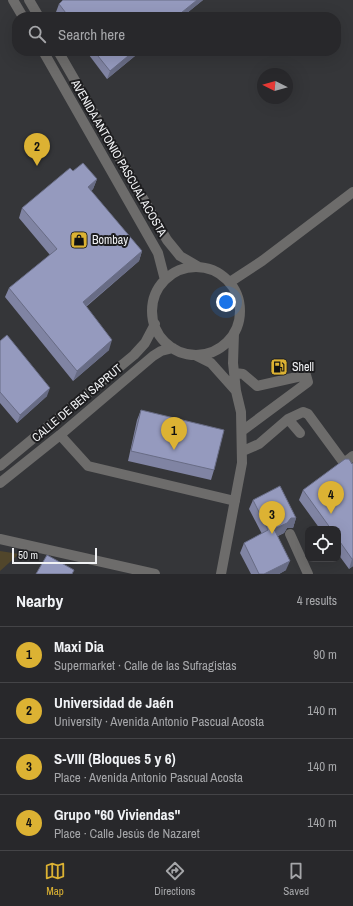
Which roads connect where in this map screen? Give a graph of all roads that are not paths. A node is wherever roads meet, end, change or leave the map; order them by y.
1 (13, 0) edge
2 (29, 0) edge
3 (20, 12) edge
4 (36, 12) edge
5 (46, 56) edge
6 (61, 56) edge
7 (353, 192) edge
8 (198, 267) junction
9 (165, 280) junction
10 (230, 282) junction
11 (155, 324) junction
12 (234, 333) junction
13 (174, 348) junction
14 (195, 355) junction
15 (234, 373) junction
16 (236, 391) junction
17 (263, 416) junction
18 (288, 419) junction
19 (278, 428) junction
20 (242, 431) junction
21 (300, 433) dead end
22 (60, 436) junction
23 (242, 451) junction
24 (353, 456) edge
25 (0, 466) edge
26 (0, 483) edge
27 (235, 501) junction
28 (290, 534) dead end
29 (0, 539) edge
30 (125, 571) edge
31 (155, 574) edge
32 (220, 574) edge
33 (308, 574) edge

1 - 3 street
2 - 4 street
5 - 9 street, AVENIDA ANTONIO PASCUAL ACOSTA
6 - 8 street, AVENIDA ANTONIO PASCUAL ACOSTA
7 - 10 street
8 - 9 street
8 - 10 street
9 - 11 street
10 - 12 street
11 - 13 street
11 - 25 street, CALLE DE BEN SAPRUT
12 - 14 street
12 - 15 street
13 - 14 street
13 - 22 street, CALLE DE BEN SAPRUT
14 - 16 street
15 - 16 street
15 - 17 street
16 - 20 street
17 - 19 street
17 - 20 street
18 - 19 street
18 - 21 street
18 - 24 street
19 - 23 street
20 - 23 street
22 - 26 street, CALLE DE BEN SAPRUT
22 - 27 street
23 - 27 street
27 - 32 street
28 - 33 street
29 - 30 street
30 - 31 street

